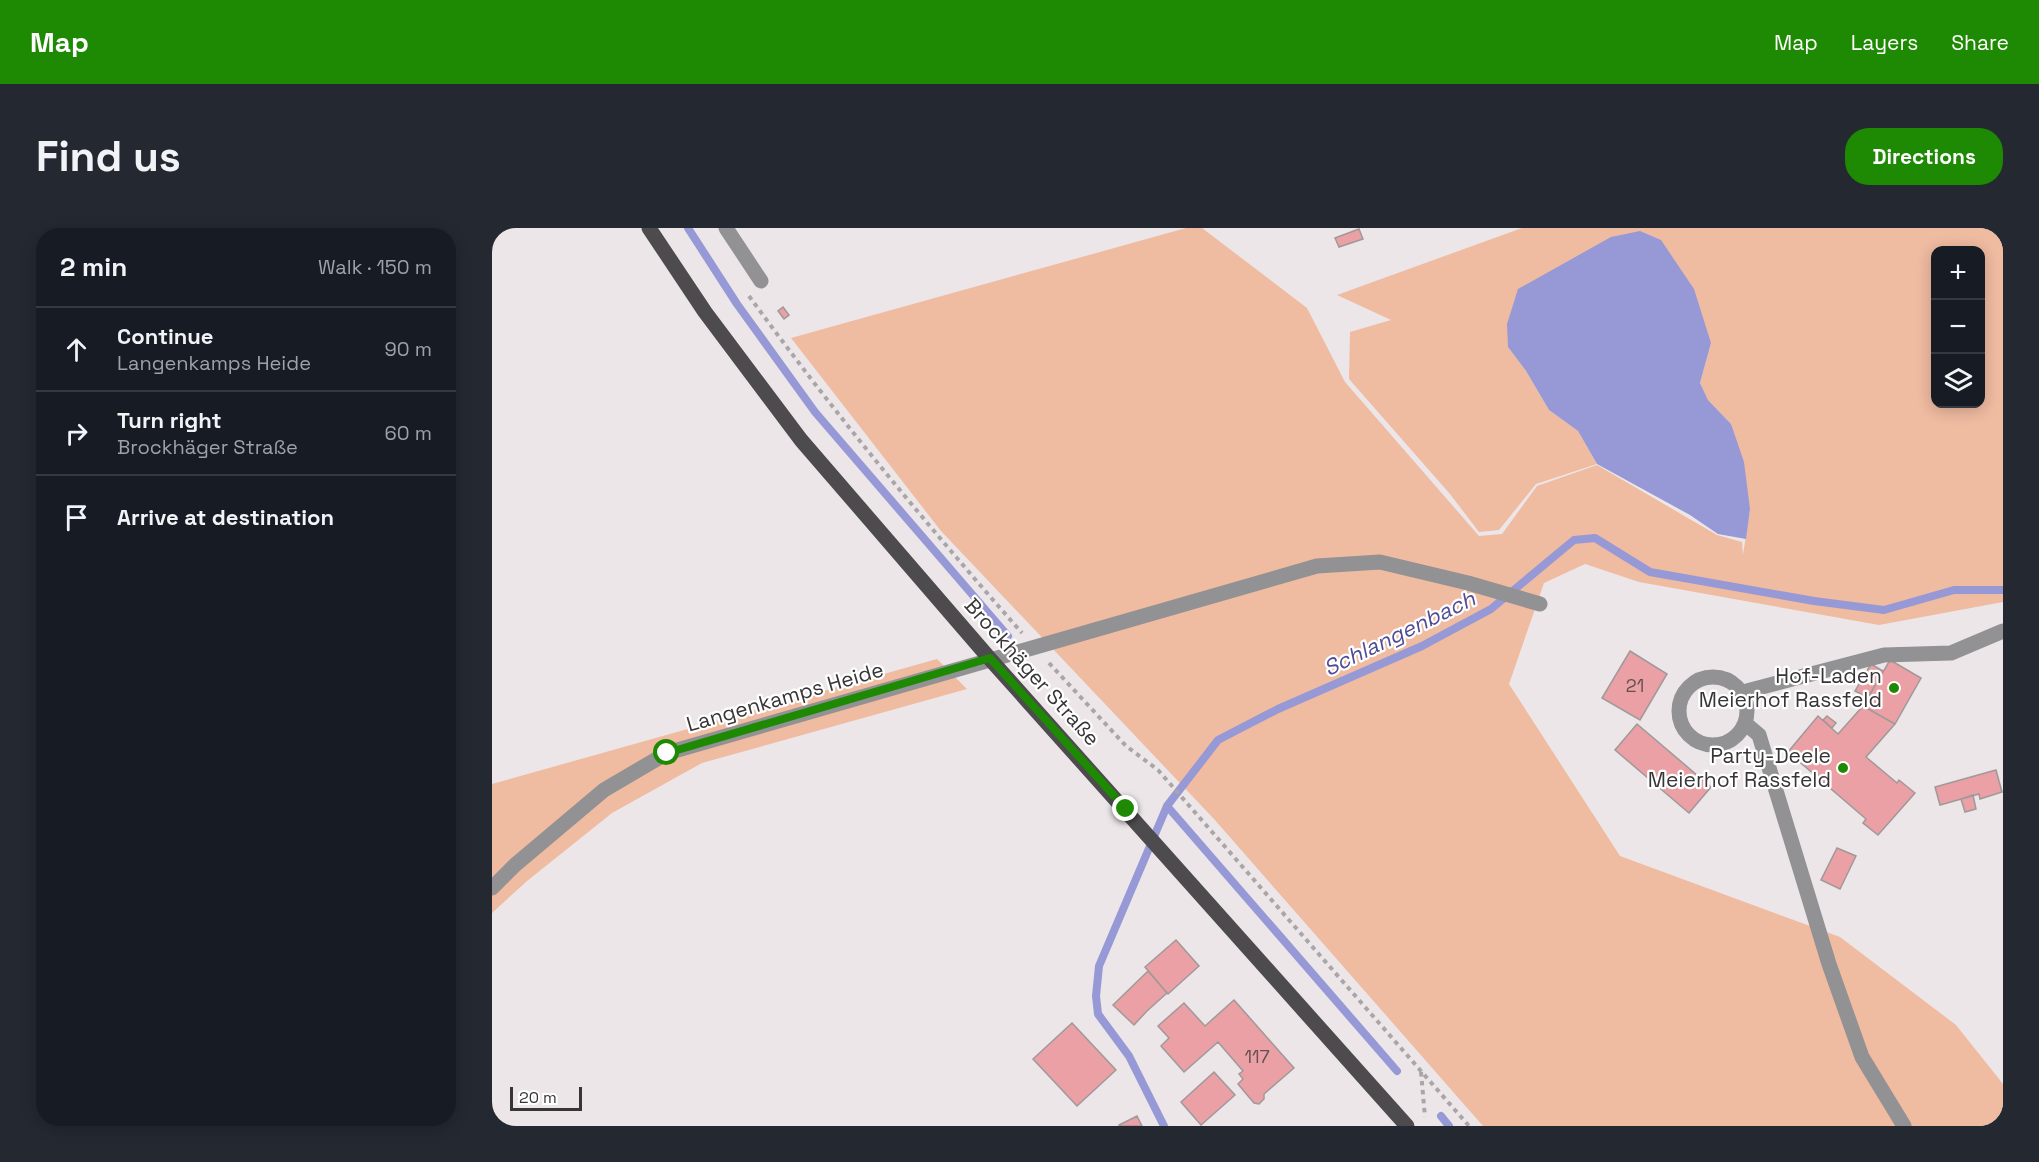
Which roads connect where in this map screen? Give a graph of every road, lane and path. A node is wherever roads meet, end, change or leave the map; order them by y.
1 (649, 228) edge
2 (726, 228) edge
3 (761, 281) dead end
4 (743, 287) dead end
5 (1540, 604) dead end
6 (2003, 631) edge
7 (1035, 647) junction
8 (990, 658) junction
9 (1743, 692) junction
10 (1746, 724) junction
11 (492, 888) edge
12 (1421, 1072) junction
13 (1414, 1124) edge
14 (1469, 1126) edge
15 (1904, 1126) edge

1 - 8 main road, Brockhäger Straße
2 - 3 street
4 - 7 path
5 - 7 street, Langenkamps Heide
6 - 9 street
7 - 8 street, Langenkamps Heide
7 - 12 path
8 - 11 street, Langenkamps Heide
8 - 13 main road, Brockhäger Straße
9 - 10 street
9 - 10 street
10 - 15 street
12 - 13 path
12 - 14 path

